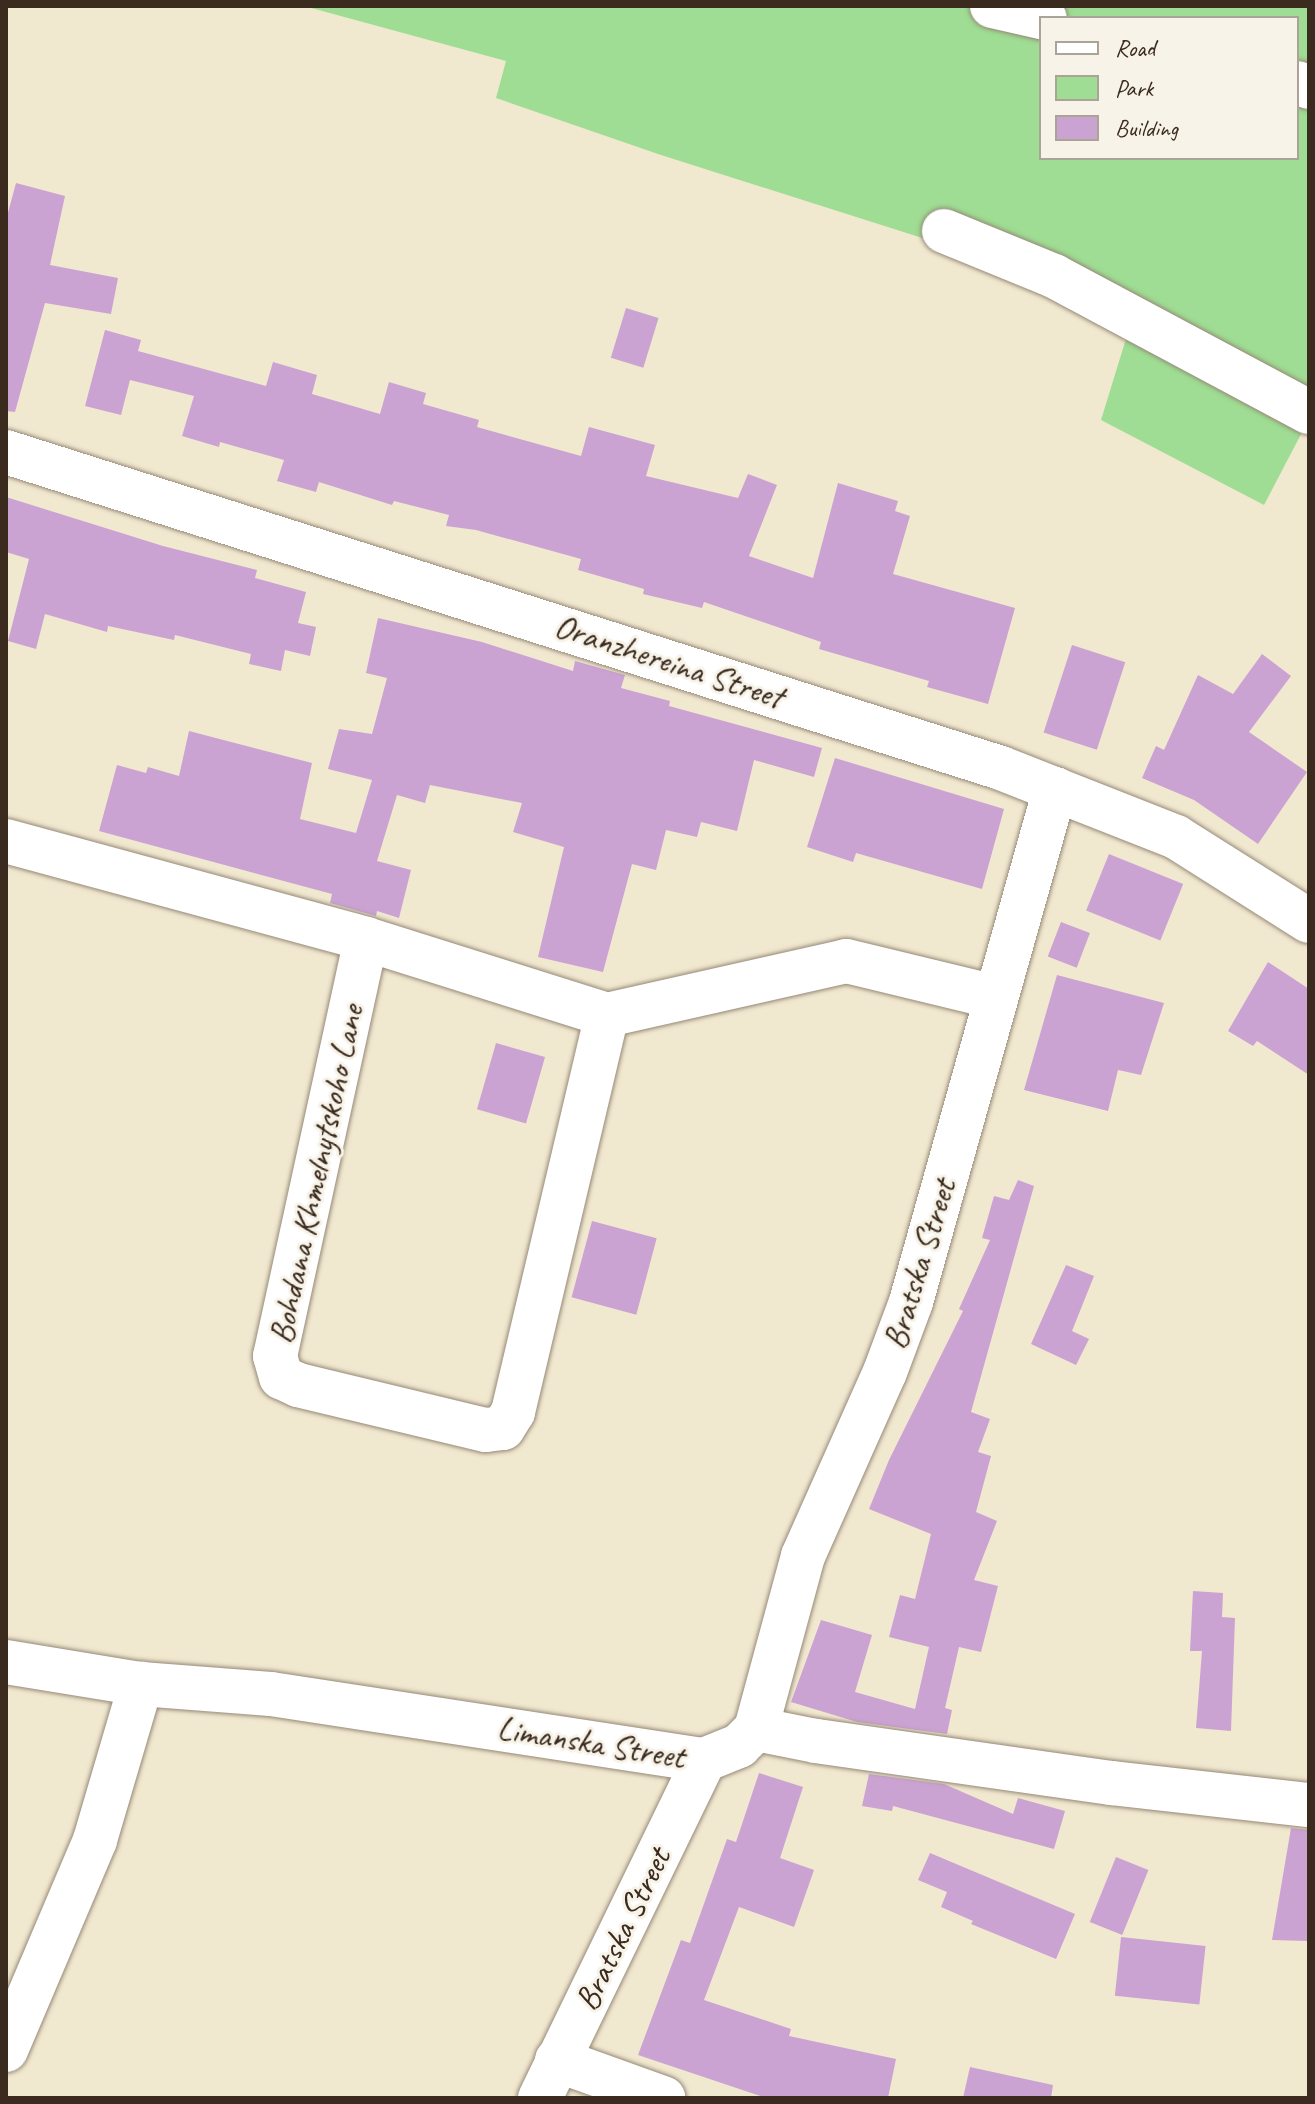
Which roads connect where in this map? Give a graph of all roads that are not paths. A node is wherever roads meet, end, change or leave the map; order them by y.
1 (992, 6) edge
2 (1039, 17) edge
3 (944, 231) dead end
4 (1309, 412) edge
5 (6, 452) edge
6 (1055, 789) junction
7 (6, 841) edge
8 (1309, 921) edge
9 (366, 939) junction
10 (995, 997) junction
11 (607, 1015) junction
12 (6, 1662) edge
13 (141, 1684) junction
14 (756, 1729) junction
15 (704, 1760) junction
16 (1309, 1805) edge
17 (6, 2050) edge
18 (549, 2079) edge
19 (663, 2098) edge

1 - 2 street
3 - 4 street
5 - 6 street, Oranzhereina Street
6 - 8 street, Oranzhereina Street
6 - 10 street, Bratska Street
7 - 9 street
9 - 11 street
9 - 11 street, Bohdana Khmelnytskoho Lane
10 - 11 street
10 - 14 street, Bratska Street
12 - 13 street, Limanska Street
13 - 15 street, Limanska Street
13 - 17 street
14 - 15 street, Limanska Street
14 - 16 street
15 - 18 street, Bratska Street
18 - 19 street

